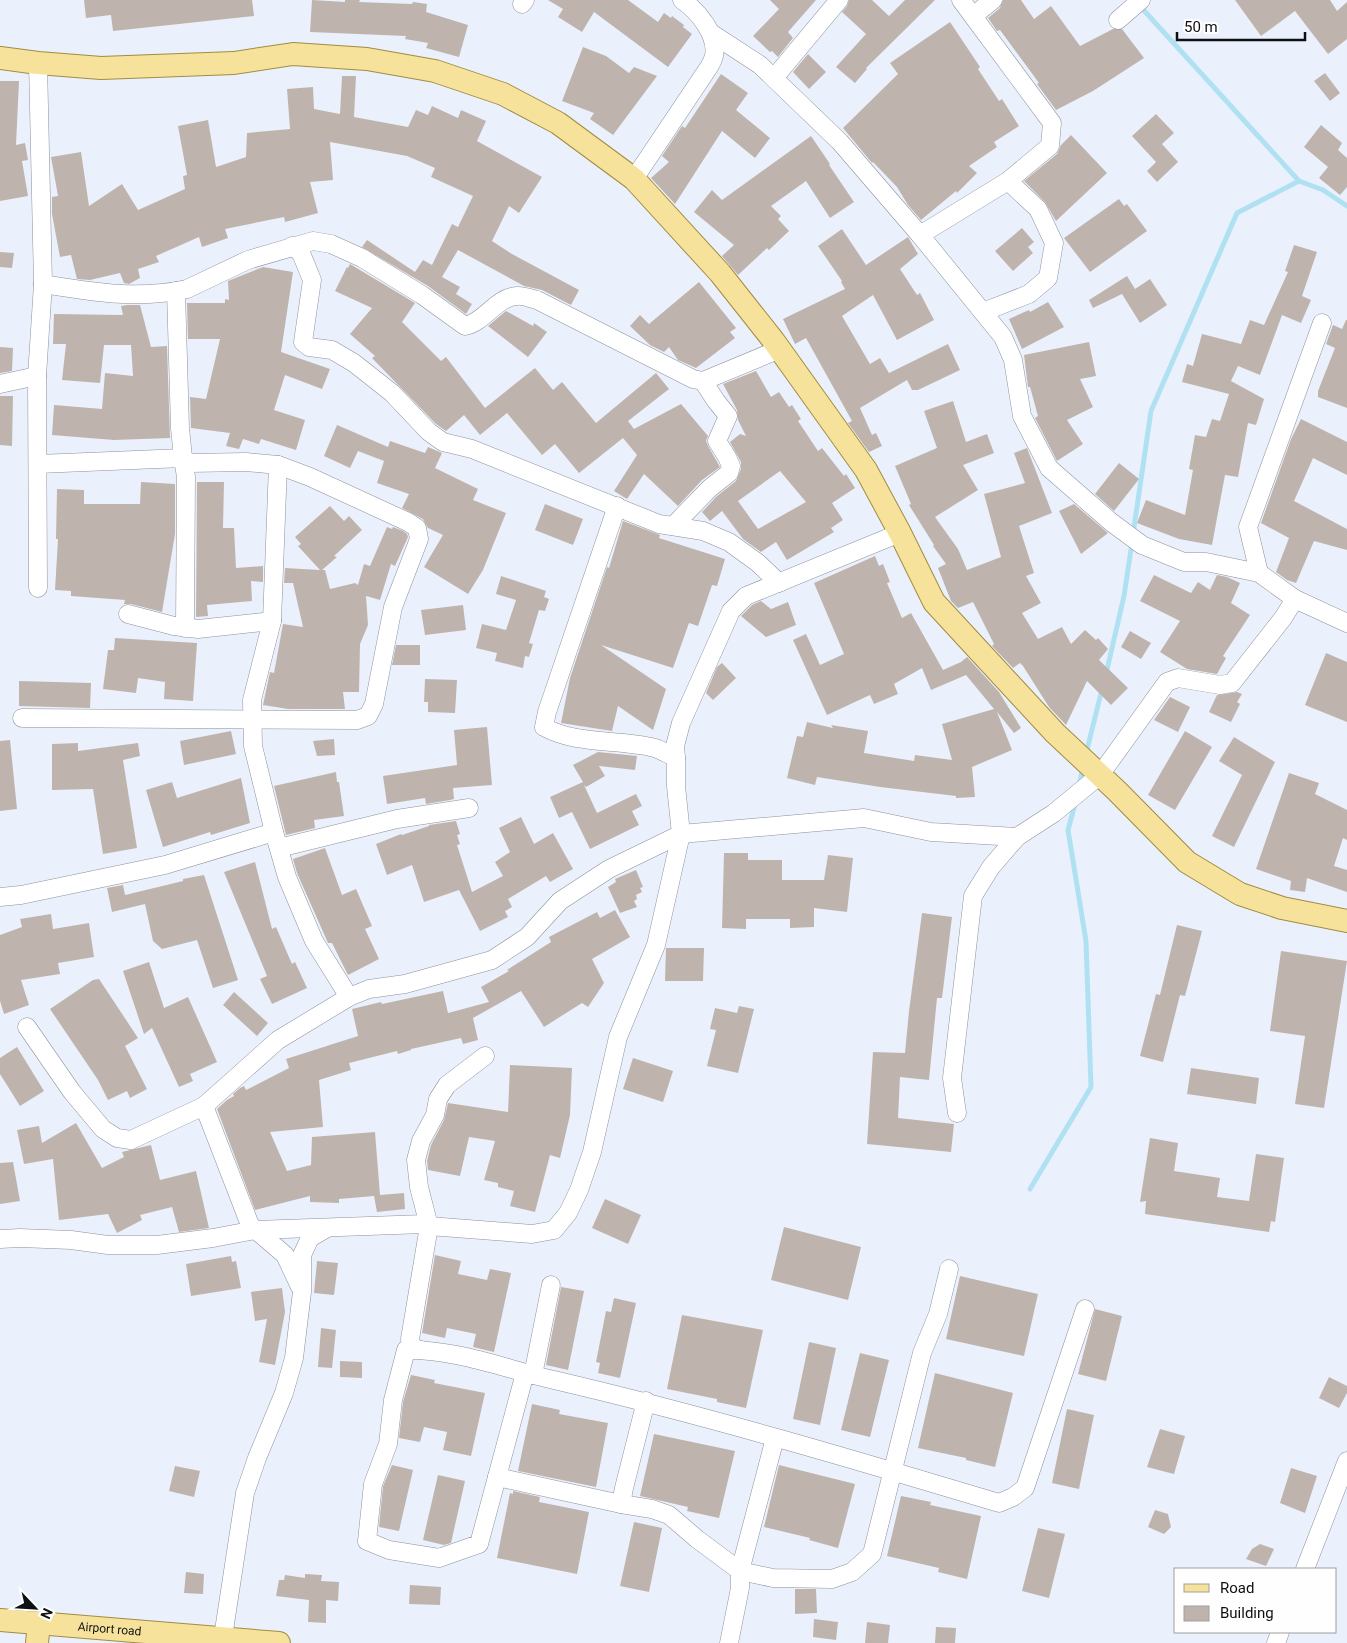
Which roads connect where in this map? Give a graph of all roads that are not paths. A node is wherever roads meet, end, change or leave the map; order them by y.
1 (682, 0) edge
2 (839, 0) edge
3 (961, 0) edge
4 (993, 0) edge
5 (1141, 0) edge
6 (973, 16) junction
7 (1118, 20) dead end
8 (711, 33) junction
9 (0, 58) edge
10 (38, 63) junction
11 (774, 78) junction
12 (634, 180) junction
13 (1008, 181) junction
14 (920, 235) junction
15 (292, 246) junction
16 (43, 284) junction
17 (176, 291) junction
18 (983, 312) junction
19 (1322, 323) dead end
20 (780, 349) junction
21 (38, 376) junction
22 (703, 380) junction
23 (0, 384) edge
24 (183, 458) junction
25 (38, 464) junction
26 (278, 465) junction
27 (617, 506) junction
28 (673, 526) junction
29 (900, 532) junction
30 (1259, 572) junction
31 (779, 584) junction
32 (38, 588) dead end
33 (1295, 599) junction
34 (128, 614) dead end
35 (272, 621) junction
36 (1347, 623) edge
37 (185, 628) junction
38 (22, 718) dead end
39 (253, 718) junction
40 (676, 758) junction
41 (1100, 775) junction
42 (469, 808) dead end
43 (681, 834) junction
44 (1017, 837) junction
45 (276, 840) junction
46 (0, 897) edge
47 (1347, 920) edge
48 (349, 997) junction
49 (27, 1027) dead end
50 (485, 1056) dead end
51 (204, 1106) junction
52 (957, 1113) dead end
53 (429, 1226) junction
54 (327, 1228) junction
55 (255, 1230) junction
56 (0, 1238) edge
57 (949, 1268) dead end
58 (551, 1285) dead end
59 (302, 1292) junction
60 (1085, 1309) dead end
61 (421, 1350) junction
62 (529, 1374) junction
63 (646, 1401) junction
64 (775, 1438) junction
65 (1347, 1461) edge
66 (893, 1471) junction
67 (496, 1477) junction
68 (621, 1504) junction
69 (1305, 1568) edge
70 (740, 1571) junction
71 (0, 1620) edge
72 (38, 1633) edge
73 (223, 1637) junction
74 (279, 1643) edge
75 (729, 1643) edge

1 - 8 street
2 - 11 street
3 - 6 street
4 - 6 street
5 - 7 street
6 - 13 street
8 - 11 street
8 - 12 street
9 - 10 main road
10 - 12 main road
10 - 16 street
11 - 14 street
12 - 20 main road
13 - 14 street
13 - 18 street
14 - 18 street
15 - 17 street
15 - 22 street
15 - 27 street
16 - 17 street
16 - 21 street
17 - 24 street
18 - 30 street
19 - 30 street
20 - 22 street
20 - 29 main road
21 - 23 street
21 - 25 street
22 - 28 street
24 - 25 street
24 - 26 street
24 - 37 street
25 - 32 street
26 - 35 street
26 - 39 street
27 - 28 street
27 - 40 street
28 - 31 street
29 - 31 street
29 - 41 main road
30 - 33 street
31 - 40 street
33 - 36 street
33 - 41 street
34 - 37 street
35 - 37 street
35 - 39 street
38 - 39 street
39 - 45 street
40 - 43 street
41 - 44 street
41 - 47 main road
42 - 45 street
43 - 44 street
43 - 48 street
43 - 53 street
44 - 52 street
45 - 46 street
45 - 48 street
48 - 51 street
49 - 51 street
50 - 53 street
51 - 55 street
53 - 54 street
53 - 61 street
54 - 55 street
54 - 59 street
55 - 56 street
55 - 59 street
57 - 66 street
58 - 62 street
59 - 73 street
60 - 66 street
61 - 62 street
61 - 67 street
62 - 63 street
62 - 67 street
63 - 64 street
63 - 68 street
64 - 66 street
64 - 70 street
65 - 69 street
66 - 70 street
67 - 68 street
68 - 70 street
70 - 75 street
71 - 72 main road, Airport road
72 - 73 main road, Airport road
73 - 74 main road, Airport road

